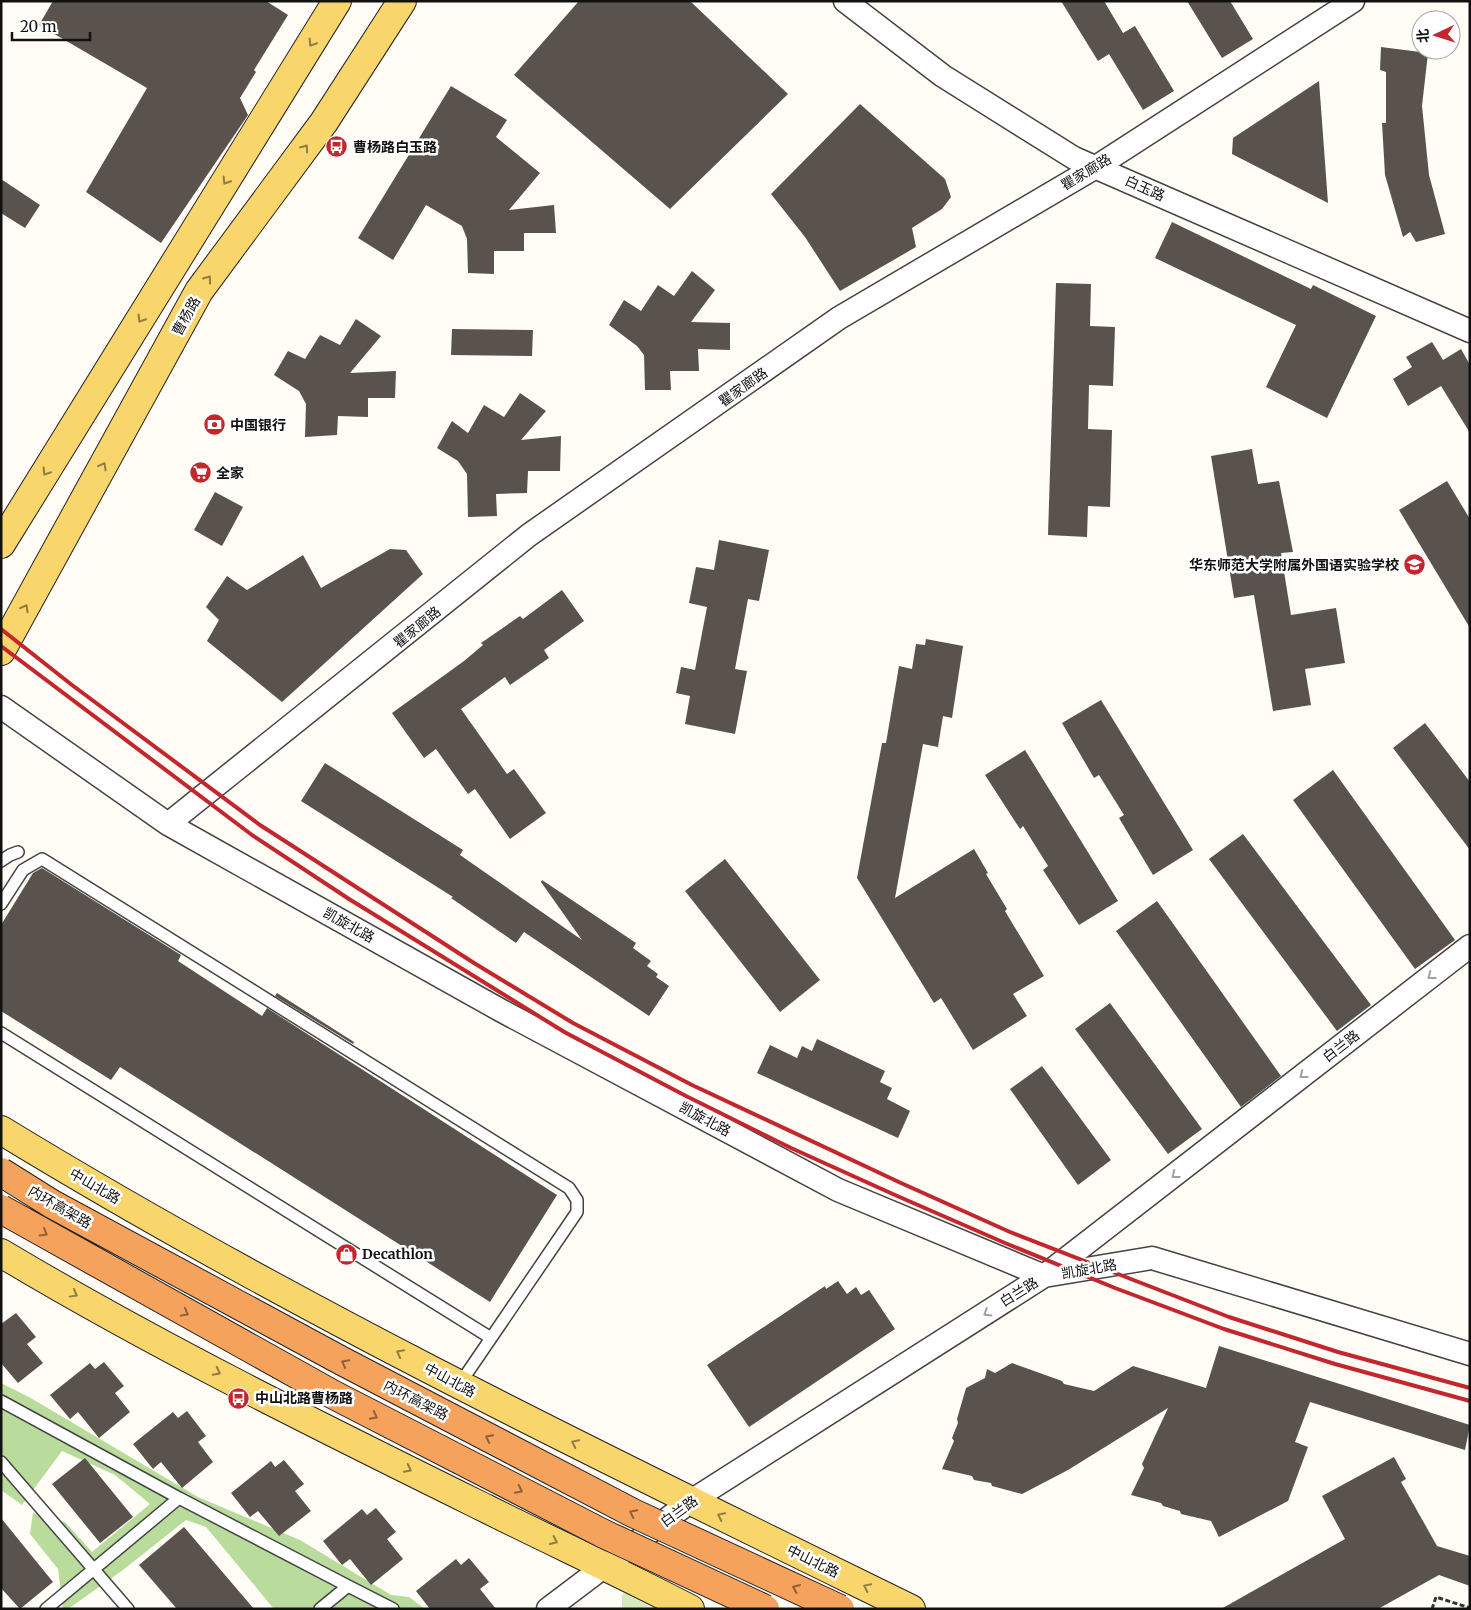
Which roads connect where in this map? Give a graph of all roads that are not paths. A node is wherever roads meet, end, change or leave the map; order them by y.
1 (338, 1) edge
2 (402, 1) edge
3 (845, 1) edge
4 (1353, 1) edge
5 (1096, 167) junction
6 (1470, 331) edge
7 (1, 544) edge
8 (1, 651) edge
9 (1, 706) edge
10 (168, 824) junction
11 (18, 852) dead end
12 (1, 861) edge
13 (1, 904) edge
14 (1470, 946) edge
15 (1, 1033) edge
16 (1, 1130) edge
17 (1, 1172) edge
18 (1, 1209) edge
19 (1, 1252) edge
20 (1044, 1276) junction
21 (491, 1338) junction
22 (1470, 1354) edge
23 (459, 1385) junction
24 (1, 1401) edge
25 (1, 1462) edge
26 (179, 1498) junction
27 (691, 1501) junction
28 (606, 1565) junction
29 (94, 1569) junction
30 (348, 1586) junction
31 (558, 1606) edge
32 (46, 1609) edge
33 (128, 1609) edge
34 (320, 1609) edge
35 (393, 1609) edge
36 (690, 1609) edge
37 (765, 1609) edge
38 (840, 1609) edge
39 (910, 1609) edge

1 -> 7 main road
8 -> 2 main road, 曹杨路
3 - 5 street, 白玉路
4 - 5 street, 瞿家廊路
5 - 6 street, 白玉路
5 - 10 street, 瞿家廊路
9 - 10 street, 凯旋北路
10 - 20 street, 凯旋北路
11 - 12 lane
13 - 21 lane
14 -> 20 street, 白兰路
15 - 21 lane
23 -> 16 main road, 中山北路
38 -> 17 highway, 内环高架路, bridge
18 -> 37 highway, bridge
19 -> 28 main road
20 - 22 street, 凯旋北路
20 -> 27 street, 白兰路
21 - 23 lane
27 -> 23 main road, 中山北路
24 - 26 lane
25 - 29 lane
26 - 29 lane
26 - 30 lane
27 - 28 street, 白兰路
39 -> 27 main road, 中山北路
28 - 31 street, 白兰路
28 - 36 main road
29 - 32 lane
29 - 33 lane
30 - 34 lane
30 - 35 lane

